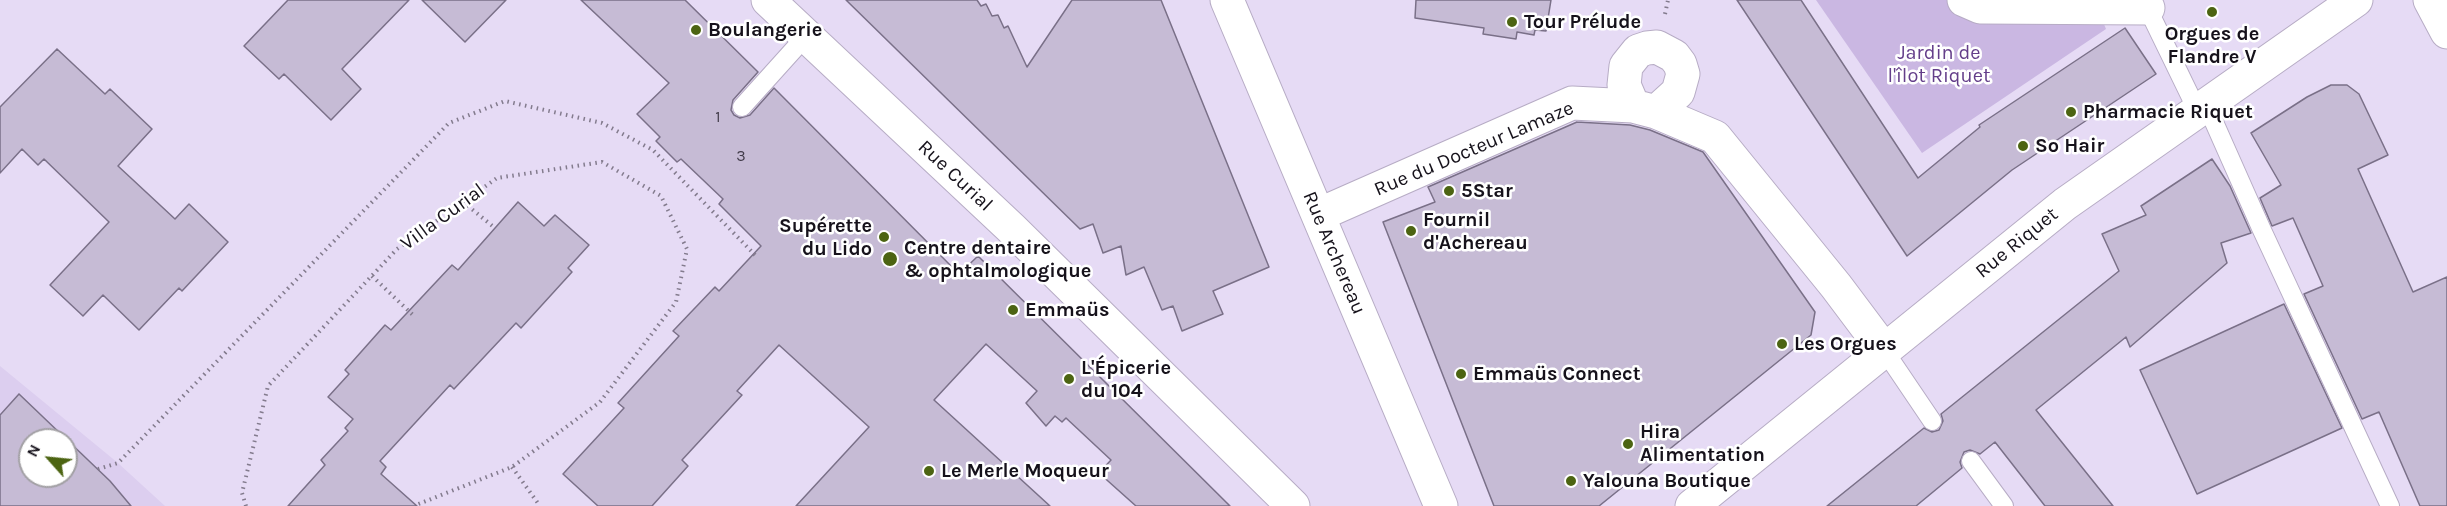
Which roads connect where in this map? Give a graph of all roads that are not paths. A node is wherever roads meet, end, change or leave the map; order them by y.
1 (768, 0) edge
2 (1227, 0) edge
3 (1964, 0) edge
4 (2356, 0) edge
5 (2430, 0) edge
6 (2146, 4) edge
7 (2447, 33) edge
8 (806, 36) junction
9 (741, 107) dead end
10 (2202, 107) junction
11 (1318, 215) junction
12 (1884, 350) junction
13 (1932, 421) dead end
14 (1971, 461) dead end
15 (1698, 504) edge
16 (1293, 506) edge
17 (1441, 506) edge
18 (2004, 506) edge
19 (2390, 506) edge

1 - 8 street, Rue Curial
2 - 11 street, Rue Archereau
3 - 6 street
4 - 10 street, Rue Riquet
5 - 7 street
6 - 10 lane
8 - 9 lane
8 - 16 street, Rue Curial
10 - 12 street, Rue Riquet
10 - 19 lane
11 - 12 street, Rue du Docteur Lamaze
11 - 17 street, Rue Archereau
12 - 13 lane
12 - 15 street, Rue Riquet
14 - 18 lane

